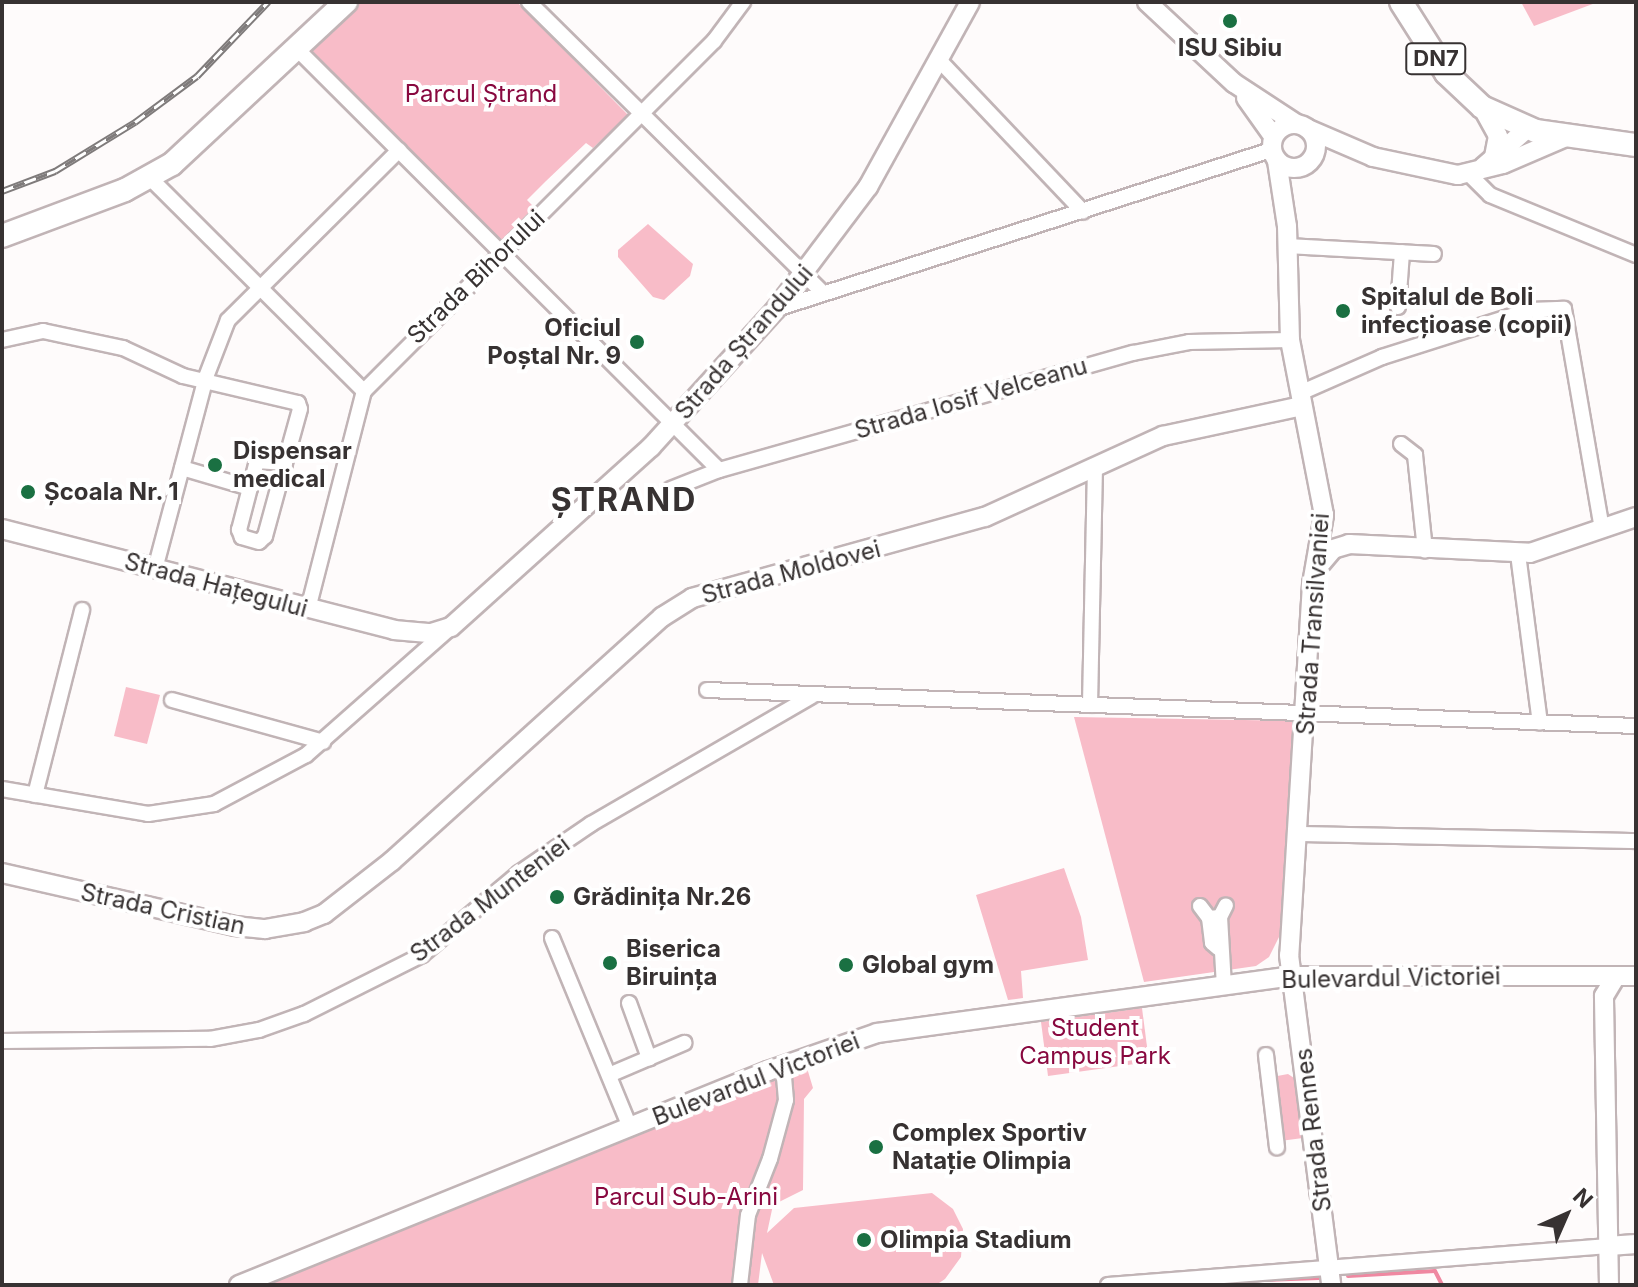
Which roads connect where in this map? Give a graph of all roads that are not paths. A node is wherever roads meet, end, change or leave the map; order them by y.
1 (346, 2) edge
2 (743, 2) edge
3 (970, 2) edge
4 (1147, 2) edge
5 (1401, 2) edge
6 (539, 5) edge
7 (299, 51) junction
8 (939, 60) junction
9 (1234, 83) junction
10 (1482, 107) junction
11 (642, 115) junction
12 (1301, 126) junction
13 (1528, 128) junction
14 (1566, 137) junction
15 (1636, 145) edge
16 (1274, 149) junction
17 (399, 150) junction
18 (1373, 157) junction
19 (1306, 164) junction
20 (1481, 166) junction
21 (150, 178) junction
22 (1083, 212) junction
23 (1287, 226) junction
24 (2, 236) edge
25 (1287, 246) junction
26 (1402, 252) junction
27 (500, 254) junction
28 (1434, 254) dead end
29 (1636, 255) edge
30 (802, 277) junction
31 (256, 287) junction
32 (822, 292) junction
33 (1398, 307) dead end
34 (776, 309) junction
35 (2, 340) edge
36 (1290, 340) junction
37 (205, 382) junction
38 (364, 391) junction
39 (1301, 399) junction
40 (672, 426) junction
41 (1401, 444) dead end
42 (285, 463) junction
43 (182, 468) junction
44 (1095, 468) junction
45 (719, 470) junction
46 (250, 488) junction
47 (671, 489) dead end
48 (1324, 505) junction
49 (1636, 517) edge
50 (2, 529) edge
51 (1602, 529) junction
52 (1349, 544) junction
53 (1425, 550) junction
54 (1518, 554) junction
55 (155, 569) junction
56 (1314, 572) junction
57 (308, 609) junction
58 (82, 610) dead end
59 (451, 627) junction
60 (431, 633) joint
61 (707, 690) dead end
62 (813, 696) junction
63 (172, 700) dead end
64 (1090, 705) junction
65 (1307, 716) junction
66 (1540, 723) junction
67 (1636, 726) edge
68 (323, 742) junction
69 (2, 789) edge
70 (35, 795) junction
71 (1297, 834) junction
72 (1636, 841) edge
73 (2, 873) edge
74 (1213, 912) dead end
75 (324, 914) joint
76 (552, 938) dead end
77 (1293, 976) junction
78 (1636, 976) edge
79 (1615, 978) junction
80 (1224, 986) junction
81 (629, 1003) dead end
82 (2, 1041) edge
83 (684, 1043) dead end
84 (1266, 1055) dead end
85 (649, 1058) junction
86 (609, 1075) junction
87 (784, 1077) dead end
88 (630, 1127) junction
89 (1277, 1147) dead end
90 (1636, 1244) edge
91 (1608, 1246) junction
92 (1328, 1266) junction
93 (239, 1285) edge
94 (740, 1285) edge
95 (1108, 1285) edge
96 (1331, 1285) edge
97 (1609, 1285) edge

1 - 7 main road
2 - 11 street, Strada Bihorului
3 - 8 street, Strada Ștrandului
4 - 9 street
5 - 10 main road, DN7
6 - 11 street
7 - 17 street
7 - 21 main road
8 - 22 street
8 - 30 street, Strada Ștrandului
9 - 12 street
9 - 16 street
10 - 13 main road, DN7
10 - 20 street
11 - 27 street, Strada Bihorului
11 - 30 street
12 - 16 street
12 - 18 street
12 - 19 street, Strada Transilvaniei
13 - 14 main road, DN7
13 - 20 street
14 - 15 main road, DN7
14 - 20 street
16 - 19 street
16 - 22 street
16 - 23 street, Strada Transilvaniei
17 - 27 street
17 - 31 street
18 - 19 street
18 - 20 street
19 - 23 street, Strada Transilvaniei
20 - 29 street
21 - 24 main road
21 - 31 street
22 - 32 street
23 - 25 street, Strada Transilvaniei
25 - 26 street
25 - 36 street, Strada Transilvaniei
26 - 28 street
26 - 33 street
27 - 38 street, Strada Bihorului
27 - 40 street
30 - 32 street
30 - 34 street, Strada Ștrandului
31 - 37 street
31 - 38 street
32 - 34 street
34 - 40 street, Strada Ștrandului
35 - 37 street
36 - 39 street, Strada Transilvaniei
36 - 45 street, Strada Iosif Velceanu
37 - 42 street
37 - 43 street
38 - 57 street
39 - 44 street, Strada Moldovei
39 - 48 street, Strada Transilvaniei
39 - 51 street
40 - 45 street
40 - 59 street, Strada Ștrandului
41 - 53 street
42 - 46 street
42 - 46 street
43 - 46 street
43 - 55 street
44 - 64 street
44 - 75 street, Strada Moldovei
45 - 47 street, Strada Iosif Velceanu
48 - 52 street
48 - 56 street, Strada Transilvaniei
49 - 51 street
50 - 55 street, Strada Hațegului
51 - 54 street
52 - 53 street
52 - 56 street
53 - 54 street
54 - 66 street
55 - 57 street, Strada Hațegului
56 - 65 street, Strada Transilvaniei
57 - 60 street, Strada Hațegului
58 - 70 street
59 - 60 street, Strada Ștrandului
59 - 68 street, Strada Ștrandului
61 - 62 street
62 - 64 street
62 - 82 street, Strada Munteniei
63 - 68 street
64 - 65 street
65 - 66 street
65 - 71 street, Strada Transilvaniei
66 - 67 street
68 - 70 street, Strada Ștrandului
69 - 70 street, Strada Ștrandului
71 - 72 street
71 - 77 street, Strada Transilvaniei
73 - 75 street, Strada Cristian
74 - 80 street
76 - 86 street
77 - 79 street, Bulevardul Victoriei
77 - 80 street, Bulevardul Victoriei
77 - 92 street, Strada Rennes
78 - 79 street, Bulevardul Victoriei
79 - 91 street
80 - 88 street, Bulevardul Victoriei
81 - 85 street
83 - 85 street
84 - 89 street
85 - 86 street
86 - 88 street
87 - 94 street
88 - 93 street, Bulevardul Victoriei
90 - 91 street
91 - 92 street
91 - 97 street
92 - 95 street
92 - 96 street, Strada Rennes

